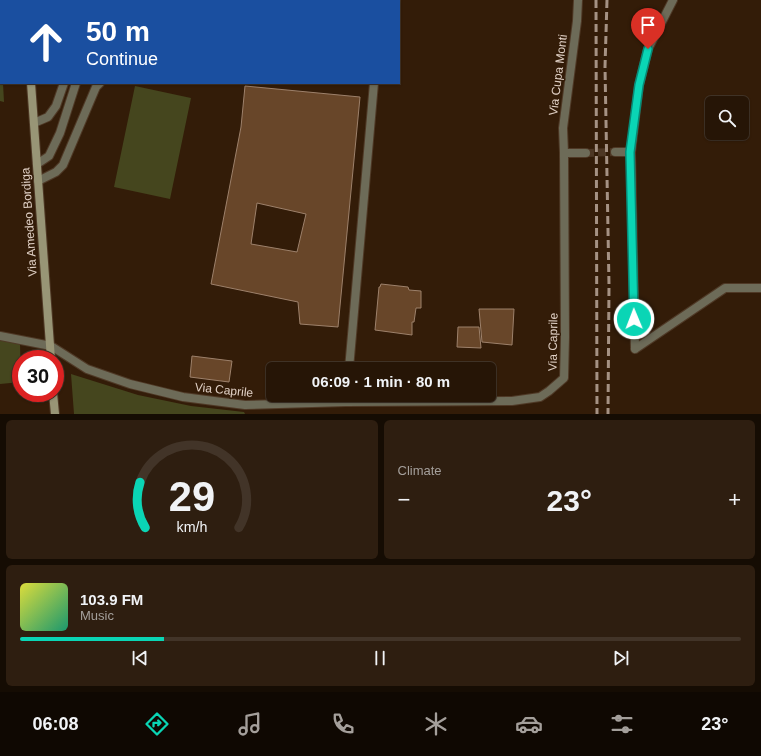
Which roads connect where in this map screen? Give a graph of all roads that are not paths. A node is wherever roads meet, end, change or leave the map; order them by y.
1 (578, 0) edge
2 (673, 0) edge
3 (31, 84) edge
4 (64, 84) edge
5 (76, 84) edge
6 (99, 84) edge
7 (374, 84) edge
8 (34, 123) junction
9 (586, 152) tunnel mouth
10 (615, 152) tunnel mouth
11 (630, 152) junction
12 (564, 153) junction
13 (37, 164) junction
14 (38, 181) junction
15 (761, 288) edge
16 (0, 336) edge
17 (50, 346) junction
18 (50, 350) edge
19 (350, 362) edge
20 (496, 401) edge
21 (54, 402) edge
22 (296, 402) edge
23 (55, 414) edge

1 - 12 street, Via Cupa Monti
2 - 11 street
3 - 8 street, Via Amedeo Bordiga
4 - 8 street
5 - 13 street
6 - 14 street
7 - 19 street
8 - 13 street, Via Amedeo Bordiga
9 - 12 street
10 - 11 street
11 - 15 street
12 - 20 street, Via Caprile
13 - 14 street, Via Amedeo Bordiga
14 - 17 street, Via Amedeo Bordiga
16 - 17 street, Via Caprile
17 - 18 street, Via Amedeo Bordiga
17 - 22 street, Via Caprile
21 - 23 street

